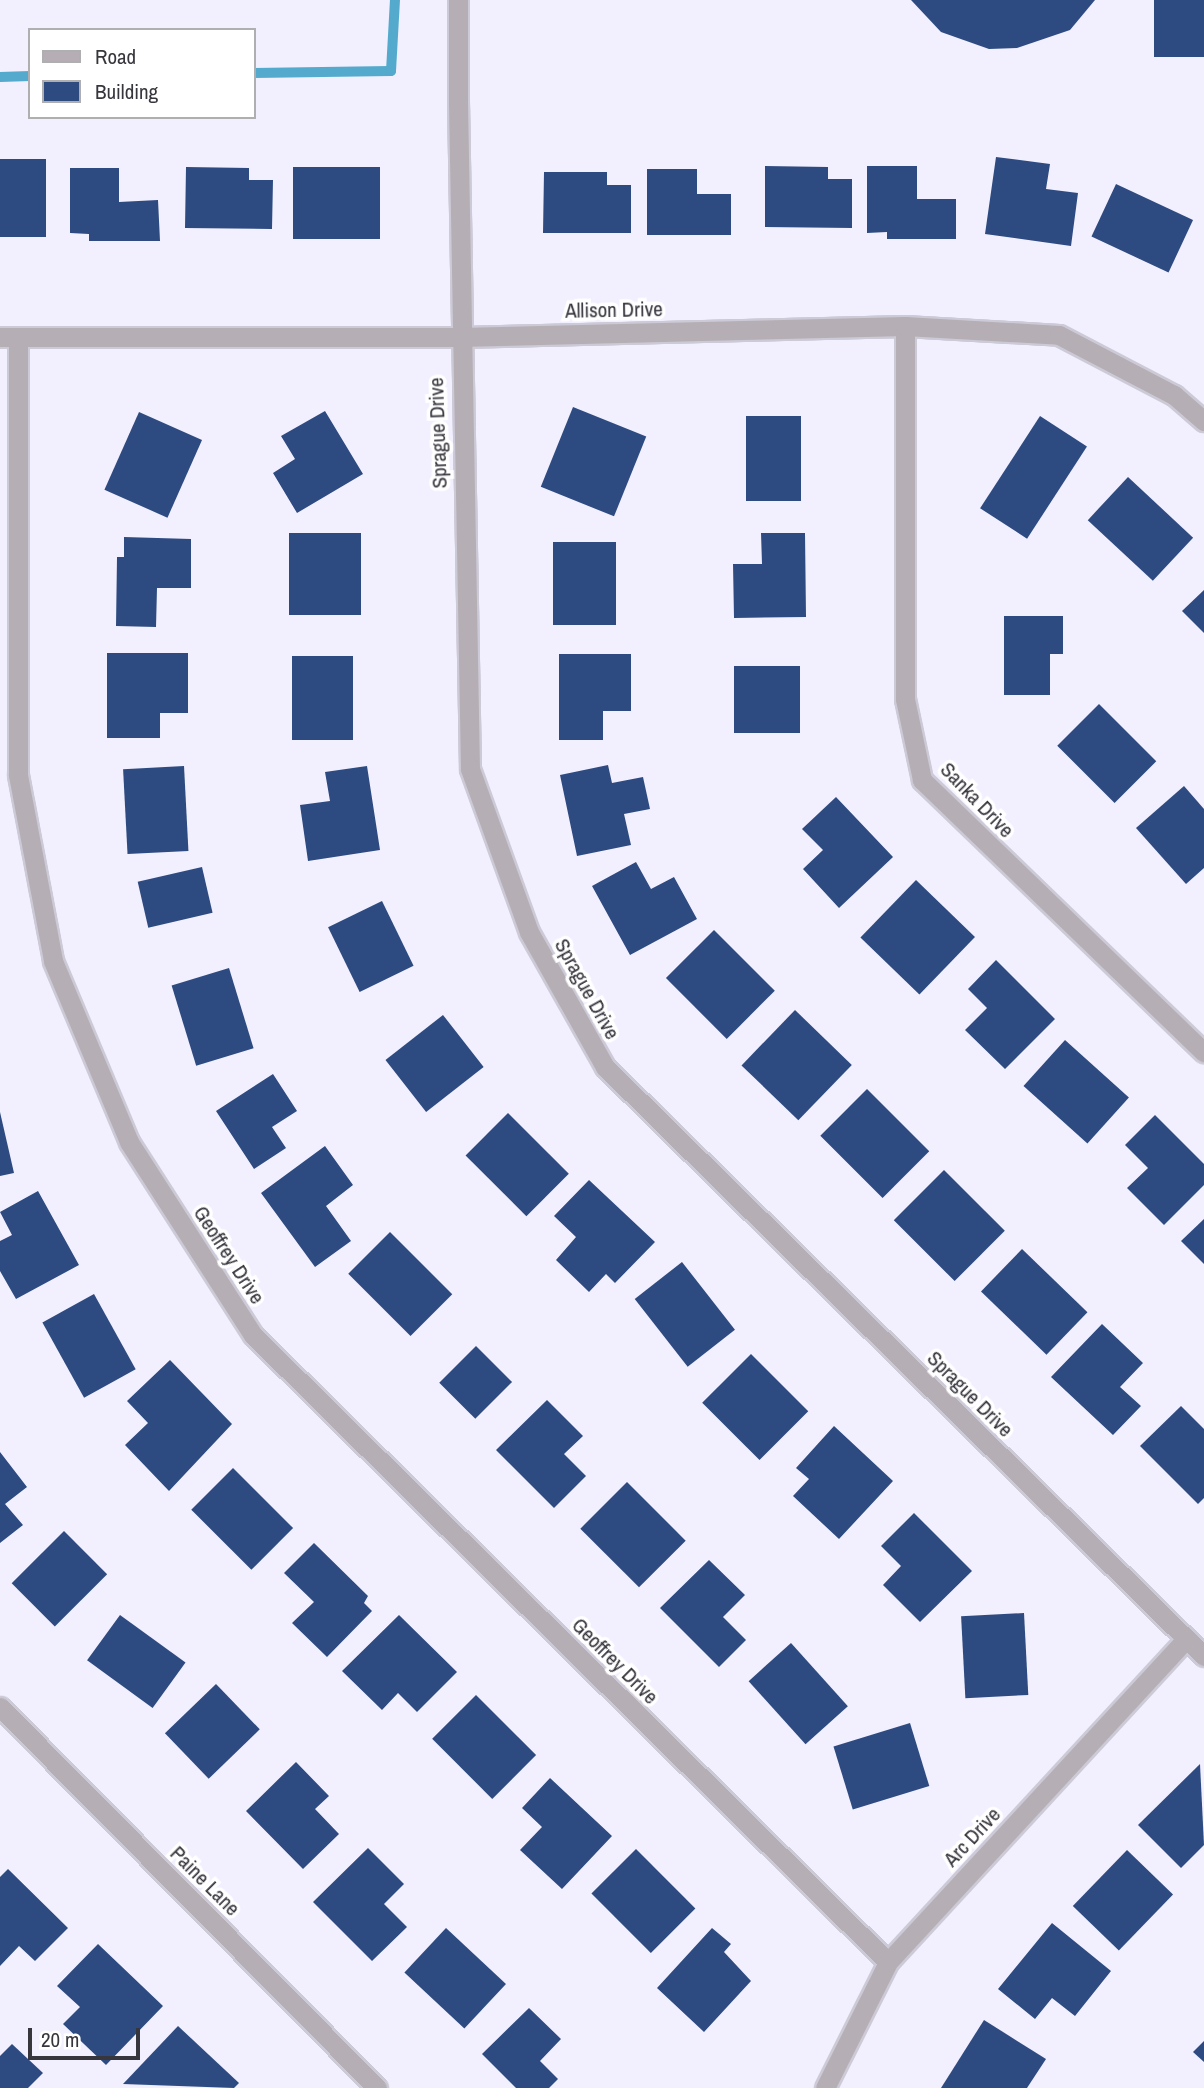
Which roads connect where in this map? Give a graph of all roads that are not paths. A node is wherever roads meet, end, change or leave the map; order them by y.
1 (458, 0) edge
2 (905, 326) junction
3 (9, 337) edge
4 (458, 337) junction
5 (1204, 421) edge
6 (1204, 1052) edge
7 (1186, 1639) junction
8 (1204, 1656) edge
9 (0, 1707) edge
10 (888, 1962) junction
11 (377, 2088) edge
12 (825, 2088) edge

1 - 4 street, Sprague Drive
2 - 4 street, Allison Drive
2 - 5 street, Allison Drive
2 - 6 street, Sanka Drive
3 - 4 street, Allison Drive
3 - 10 street, Geoffrey Drive
4 - 7 street, Sprague Drive
7 - 8 street, Sprague Drive
7 - 10 street, Arc Drive
9 - 11 street, Paine Lane
10 - 12 street, Arc Drive

